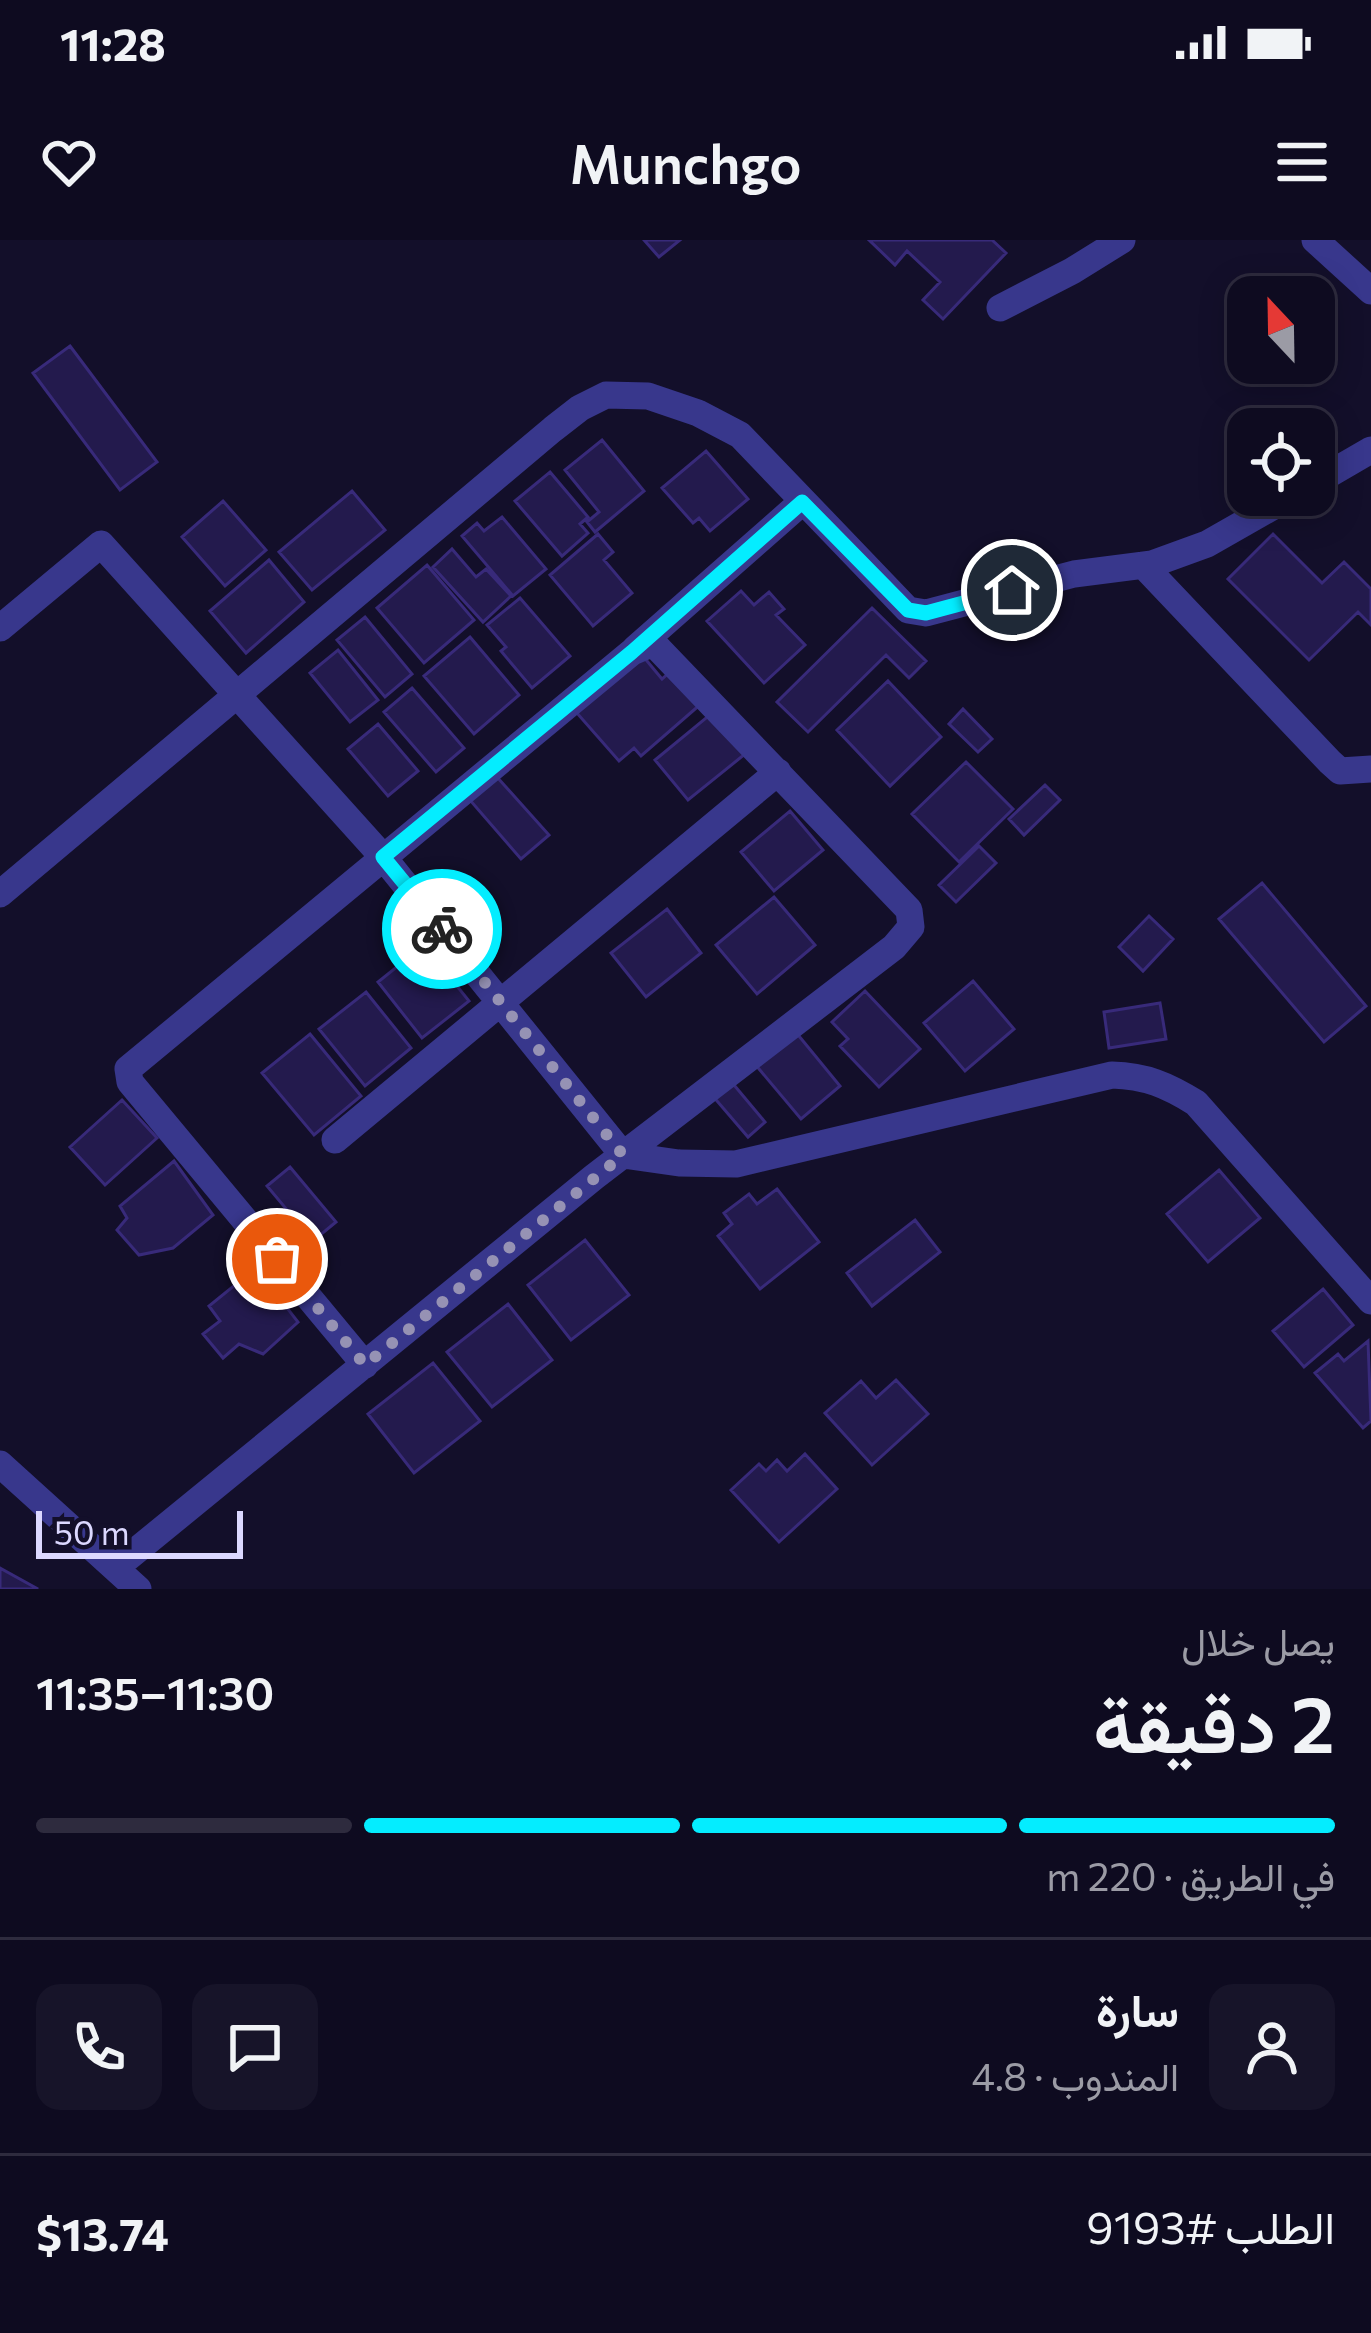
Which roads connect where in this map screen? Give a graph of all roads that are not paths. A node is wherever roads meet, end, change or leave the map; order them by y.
1 (1122, 240) edge
2 (1315, 240) edge
3 (1371, 291) edge
4 (1000, 308) dead end
5 (1371, 450) edge
6 (1335, 471) edge
7 (802, 502) junction
8 (1256, 516) edge
9 (1143, 565) junction
10 (0, 628) edge
11 (632, 652) junction
12 (236, 694) junction
13 (1371, 769) edge
14 (778, 772) junction
15 (383, 857) junction
16 (0, 894) edge
17 (502, 1004) junction
18 (335, 1140) dead end
19 (623, 1155) junction
20 (1371, 1301) edge
21 (365, 1365) junction
22 (0, 1464) edge
23 (115, 1568) junction
24 (138, 1589) edge

1 - 4 street
2 - 3 street
5 - 6 street
7 - 9 street
7 - 11 street
7 - 12 street
8 - 9 street
9 - 13 street
10 - 12 street
11 - 14 street
11 - 15 street
12 - 15 street
12 - 16 street
14 - 17 street
14 - 19 street
15 - 17 street
15 - 21 street
17 - 18 street
17 - 19 street
19 - 20 street
19 - 21 street
21 - 23 street
22 - 23 street
23 - 24 street

